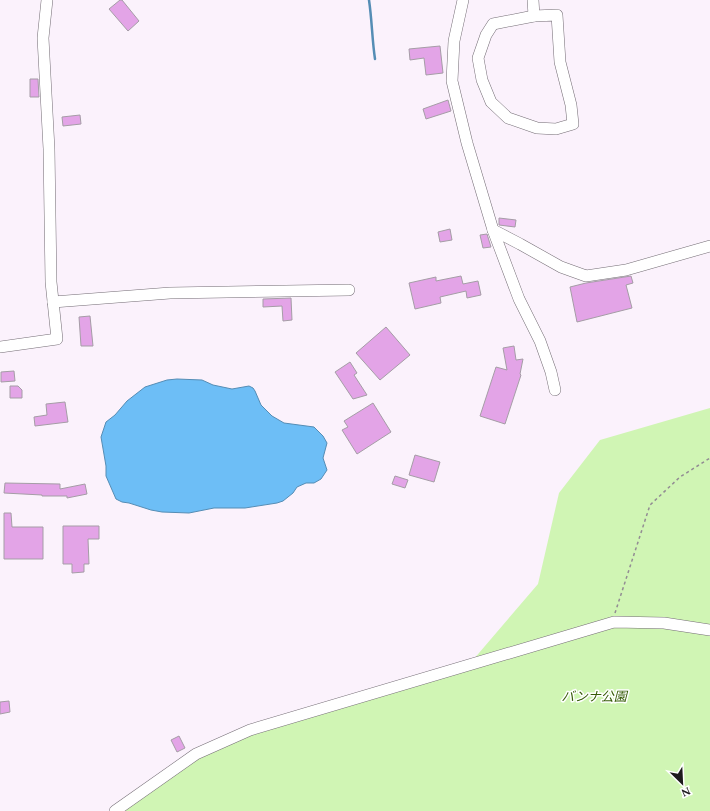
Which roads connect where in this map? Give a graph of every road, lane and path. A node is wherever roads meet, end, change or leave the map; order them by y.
1 (47, 0) edge
2 (463, 0) edge
3 (533, 0) edge
4 (534, 16) junction
5 (493, 230) junction
6 (710, 246) edge
7 (349, 290) dead end
8 (53, 302) junction
9 (0, 347) edge
10 (555, 390) dead end
11 (710, 458) edge
12 (611, 623) junction
13 (710, 630) edge
14 (114, 811) edge

1 - 8 street
2 - 5 street
3 - 4 street
4 - 4 street
5 - 6 street
5 - 10 street
7 - 8 street
8 - 9 street
11 - 12 path
12 - 13 street
12 - 14 street

